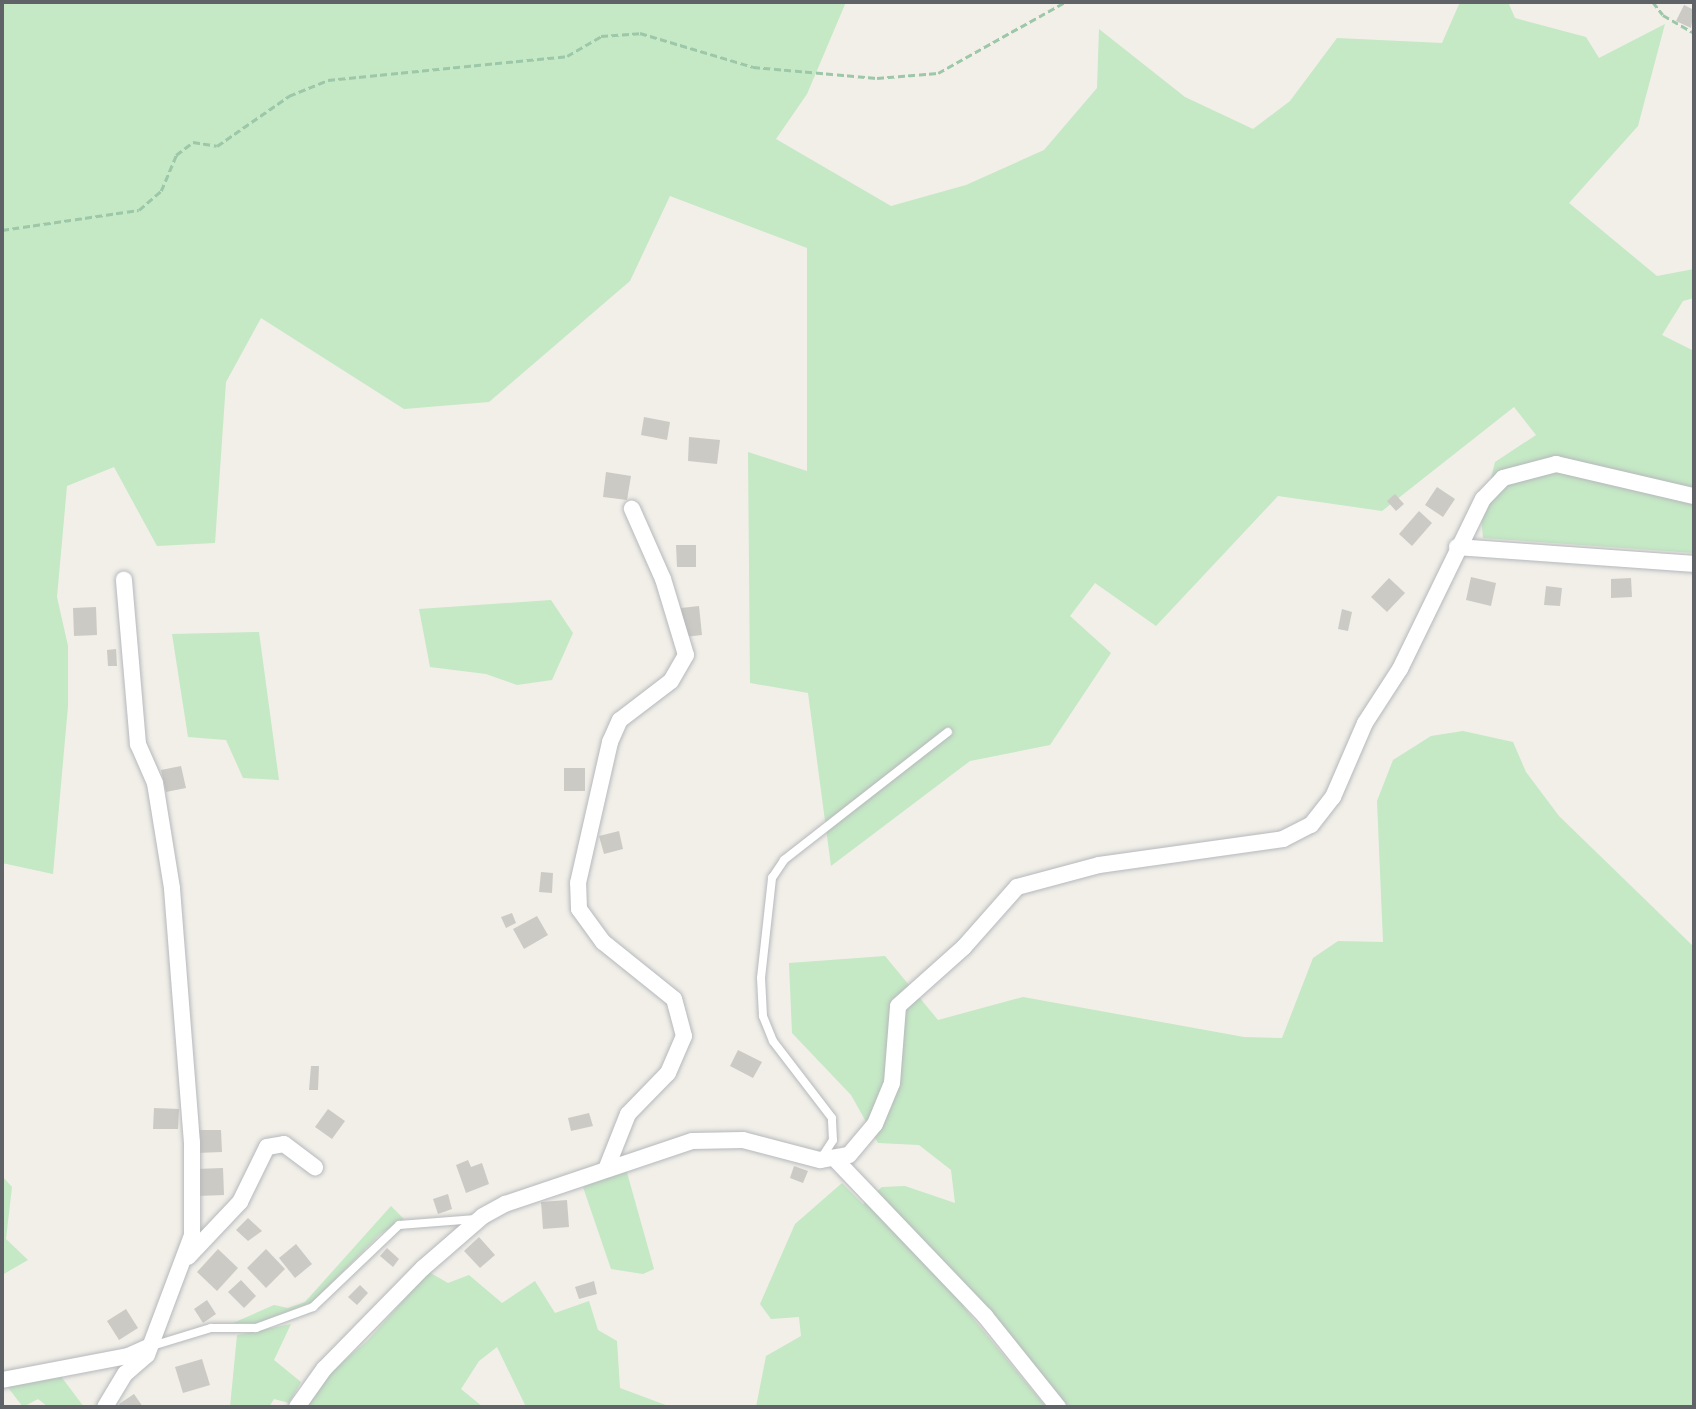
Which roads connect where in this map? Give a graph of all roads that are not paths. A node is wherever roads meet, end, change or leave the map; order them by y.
1 (1694, 496) edge
2 (632, 509) dead end
3 (1457, 547) junction
4 (1694, 564) edge
5 (124, 580) dead end
6 (948, 732) dead end
7 (828, 1160) junction
8 (315, 1167) dead end
9 (607, 1167) junction
10 (479, 1219) junction
11 (187, 1259) junction
12 (150, 1346) junction
13 (2, 1380) edge
14 (105, 1407) edge
15 (297, 1407) edge
16 (1058, 1407) edge

1 - 3 street
2 - 9 street
3 - 4 street
3 - 7 street
5 - 11 street
6 - 7 lane
7 - 9 street
7 - 16 street
8 - 11 street
9 - 10 street
10 - 12 lane
10 - 15 street
11 - 12 street
12 - 13 street
12 - 14 street

